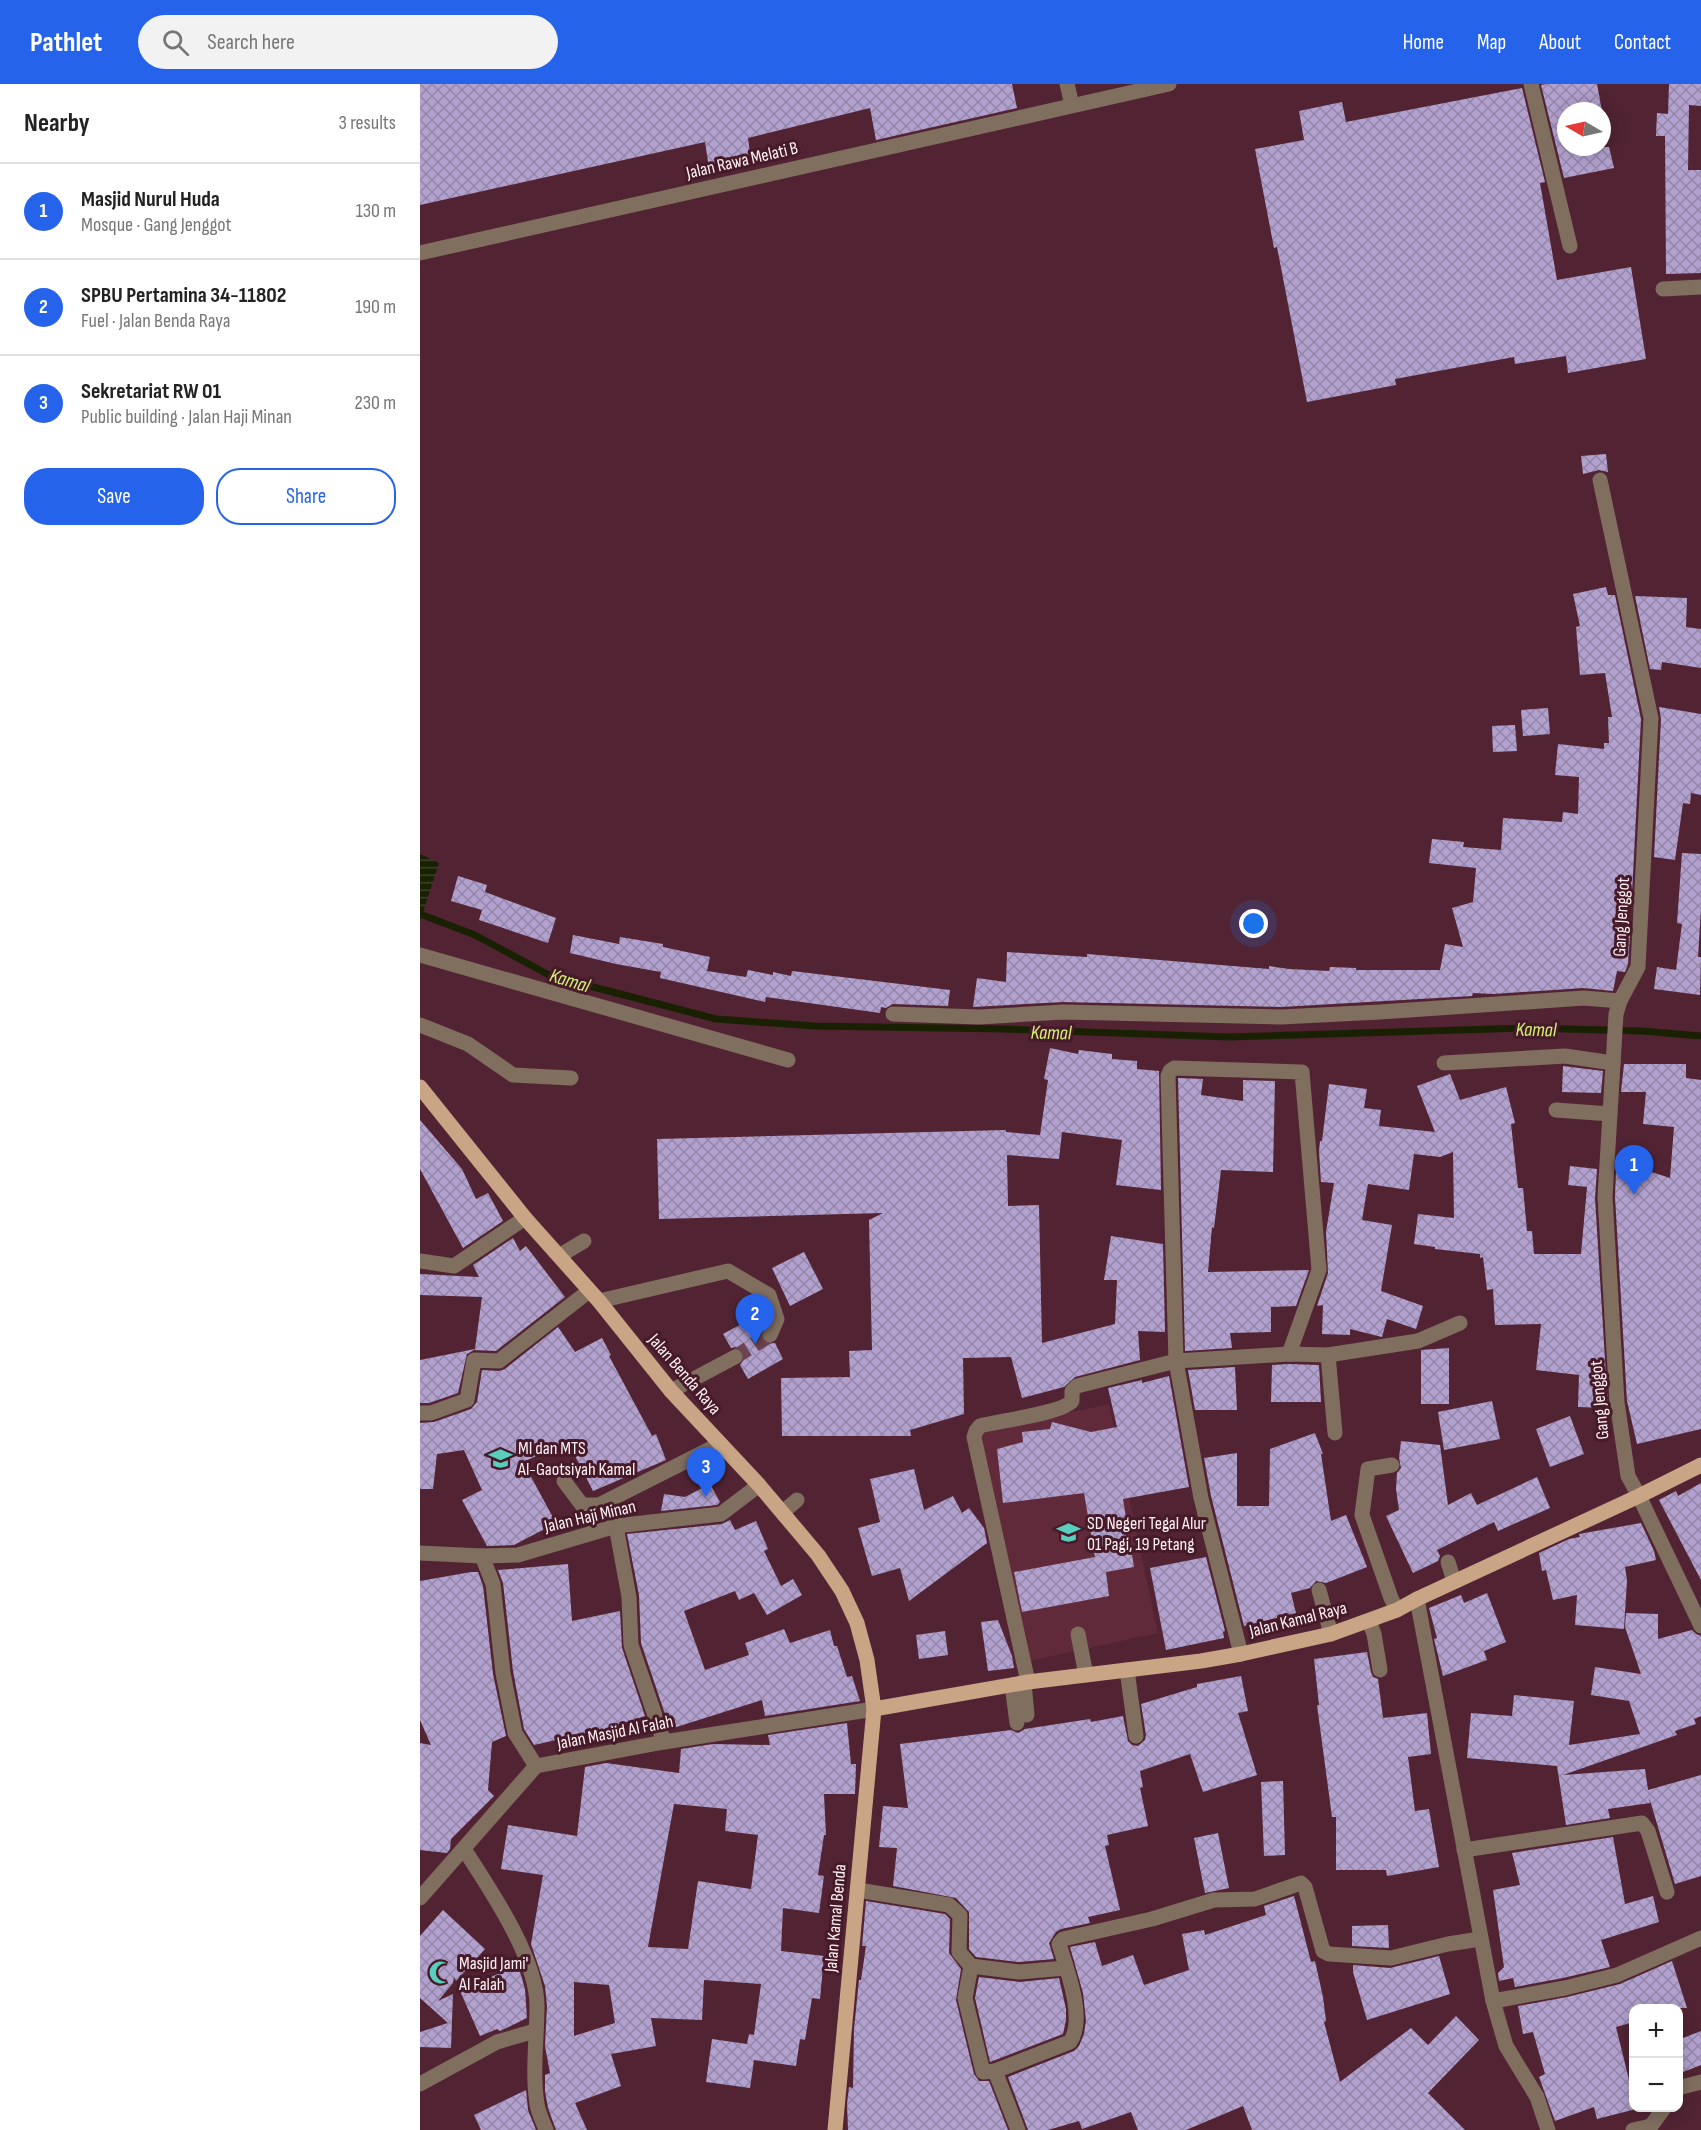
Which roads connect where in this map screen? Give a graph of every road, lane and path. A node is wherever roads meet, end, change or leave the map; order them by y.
1 (1067, 84) edge
2 (1169, 84) edge
3 (1531, 84) edge
4 (1072, 105) junction
5 (1570, 246) dead end
6 (420, 253) edge
7 (1701, 287) edge
8 (1663, 290) dead end
9 (1600, 480) dead end
10 (420, 955) edge
11 (1618, 1007) junction
12 (893, 1014) dead end
13 (420, 1025) edge
14 (1613, 1055) junction
15 (788, 1060) dead end
16 (1444, 1063) dead end
17 (571, 1078) dead end
18 (420, 1087) edge
19 (1556, 1110) dead end
20 (1610, 1114) junction
21 (525, 1218) junction
22 (420, 1261) edge
23 (599, 1297) junction
24 (1460, 1323) dead end
25 (771, 1335) dead end
26 (1289, 1354) junction
27 (1329, 1355) junction
28 (735, 1357) tunnel mouth
29 (1176, 1361) junction
30 (671, 1392) junction
31 (420, 1413) edge
32 (1335, 1433) dead end
33 (720, 1444) junction
34 (1392, 1465) dead end
35 (1701, 1465) edge
36 (564, 1481) dead end
37 (759, 1485) junction
38 (1640, 1496) junction
39 (796, 1500) dead end
40 (783, 1512) junction
41 (616, 1526) junction
42 (420, 1553) edge
43 (482, 1556) junction
44 (1448, 1562) dead end
45 (1454, 1581) junction
46 (1319, 1590) dead end
47 (1417, 1599) junction
48 (1397, 1610) junction
49 (1369, 1621) junction
50 (1701, 1626) edge
51 (1078, 1634) dead end
52 (1331, 1634) junction
53 (1241, 1654) junction
54 (1127, 1670) junction
55 (1380, 1670) dead end
56 (1086, 1675) junction
57 (1021, 1683) junction
58 (874, 1709) junction
59 (1022, 1719) dead end
60 (1136, 1736) dead end
61 (664, 1742) junction
62 (536, 1766) junction
63 (464, 1849) junction
64 (1464, 1850) junction
65 (858, 1890) junction
66 (1667, 1892) dead end
67 (420, 1898) edge
68 (1701, 1938) edge
69 (1480, 1939) junction
70 (971, 1966) junction
71 (1066, 1968) junction
72 (1493, 2001) junction
73 (535, 2031) junction
74 (995, 2071) junction
75 (1701, 2082) edge
76 (420, 2084) edge
77 (1683, 2087) edge
78 (1661, 2112) edge
79 (546, 2130) edge
80 (835, 2130) edge
81 (1018, 2130) edge
82 (1548, 2130) edge
83 (1634, 2130) edge

1 - 4 street
2 - 4 street, Jalan Rawa Melati B
3 - 5 street
4 - 6 street, Jalan Rawa Melati B
7 - 8 street
9 - 11 street, Gang Jenggot
10 - 15 street
11 - 12 street
11 - 14 street, Gang Jenggot
13 - 17 street
14 - 16 street
14 - 20 street, Gang Jenggot
18 - 21 main road, Jalan Benda Raya
19 - 20 street
20 - 38 street, Gang Jenggot
21 - 22 street
21 - 23 main road, Jalan Benda Raya
23 - 25 street
23 - 30 main road, Jalan Benda Raya
23 - 31 street
24 - 27 street
26 - 27 street
26 - 29 street
26 - 29 street
27 - 32 street
28 - 30 street
29 - 53 street
29 - 57 street
30 - 33 main road, Jalan Benda Raya
33 - 36 street
33 - 37 main road, Jalan Benda Raya
34 - 48 street
35 - 38 main road, Jalan Kamal Raya
37 - 40 main road, Jalan Benda Raya
37 - 41 street, Jalan Haji Minan
38 - 45 main road, Jalan Kamal Raya
38 - 50 street, Gang Jenggot
39 - 40 street
40 - 58 main road, Jalan Benda Raya
41 - 43 street, Jalan Haji Minan
41 - 61 street
42 - 43 street, Jalan Haji Minan
43 - 62 street
44 - 45 street
45 - 47 main road, Jalan Kamal Raya
46 - 52 street
47 - 48 main road, Jalan Kamal Raya
47 - 64 street
48 - 49 main road, Jalan Kamal Raya
49 - 52 main road, Jalan Kamal Raya
49 - 55 street
51 - 56 street
52 - 53 main road, Jalan Kamal Raya
53 - 54 main road, Jalan Kamal Raya
54 - 56 main road, Jalan Kamal Raya
54 - 60 street
56 - 57 main road, Jalan Kamal Raya
57 - 58 main road, Jalan Kamal Raya
57 - 59 street
58 - 61 street, Jalan Masjid Al Falah
58 - 65 main road, Jalan Kamal Benda
61 - 62 street, Jalan Masjid Al Falah
62 - 63 street, Jalan Masjid Al Falah
63 - 67 street, Jalan Masjid Al Falah
63 - 73 street
64 - 66 street
64 - 69 street
65 - 70 street
65 - 80 main road, Jalan Kamal Benda
68 - 72 street
69 - 71 street
69 - 72 street
70 - 71 street
70 - 74 street
71 - 74 street
72 - 82 street
73 - 76 street
73 - 79 street
74 - 81 street
75 - 77 street
78 - 83 street

